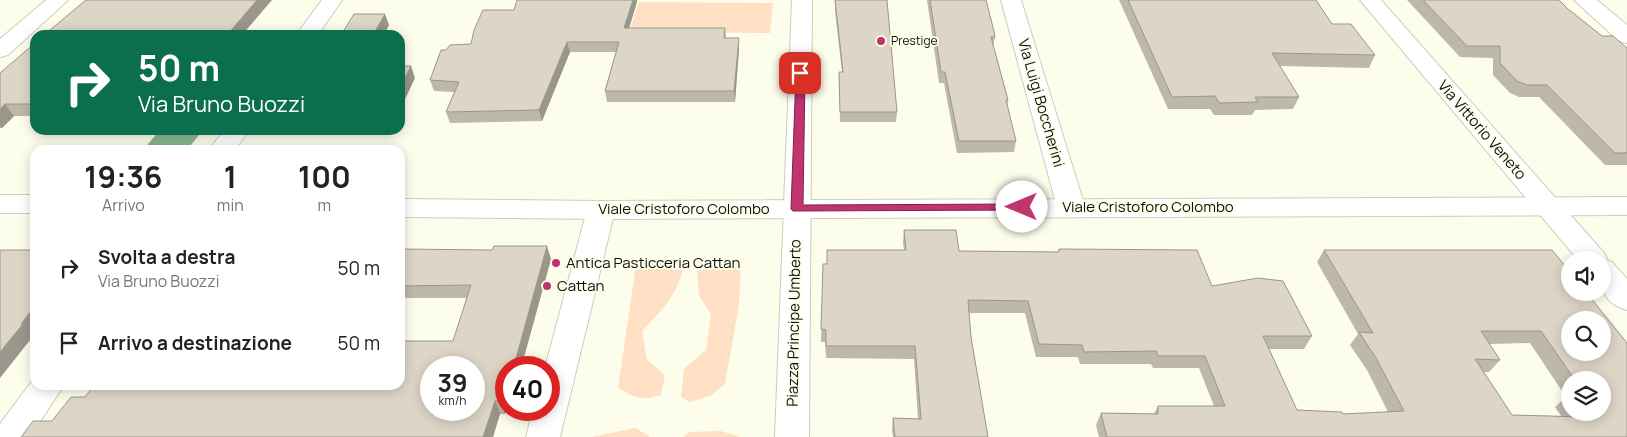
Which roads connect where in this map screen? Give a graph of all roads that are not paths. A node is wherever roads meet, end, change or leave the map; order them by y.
1 (58, 0) edge
2 (332, 0) edge
3 (802, 0) edge
4 (1010, 0) edge
5 (1370, 0) edge
6 (1584, 0) edge
7 (310, 30) edge
8 (1627, 36) edge
9 (0, 50) edge
10 (0, 204) edge
11 (30, 204) edge
12 (1546, 206) junction
13 (1627, 206) edge
14 (1071, 207) junction
15 (405, 208) edge
16 (797, 209) junction
17 (601, 210) junction
18 (1586, 251) edge
19 (1611, 280) edge
20 (1627, 298) edge
21 (44, 390) edge
22 (10, 437) edge
23 (543, 437) edge
24 (792, 437) edge

1 - 9 street
2 - 7 street
3 - 16 street, Piazza Principe Umberto
4 - 14 street, Via Luigi Boccherini
5 - 12 street, Via Vittorio Veneto
6 - 8 street
10 - 11 street
12 - 13 street, Viale Cristoforo Colombo
12 - 14 street, Viale Cristoforo Colombo
12 - 18 street, Via Vittorio Veneto
14 - 16 street, Viale Cristoforo Colombo
15 - 17 street, Viale Cristoforo Colombo
16 - 17 street, Viale Cristoforo Colombo
16 - 24 street, Piazza Principe Umberto
17 - 23 street
19 - 20 street
21 - 22 street

